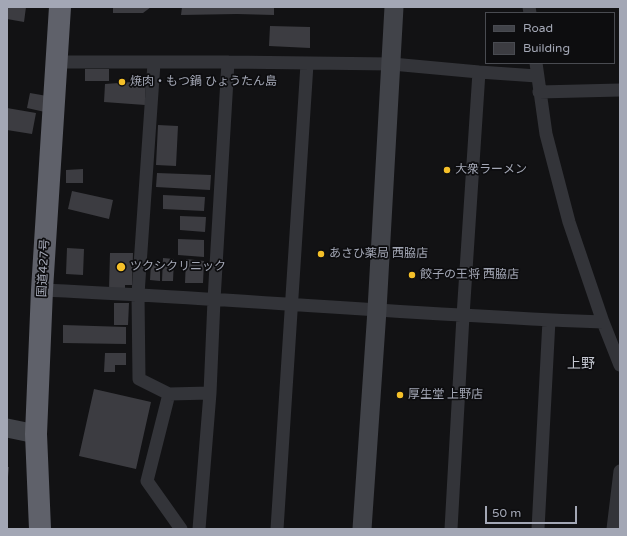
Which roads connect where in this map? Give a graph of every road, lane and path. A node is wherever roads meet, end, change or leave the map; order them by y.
1 (60, 7) edge
2 (394, 7) edge
3 (57, 62) junction
4 (228, 62) junction
5 (154, 63) junction
6 (307, 64) junction
7 (392, 64) junction
8 (537, 69) edge
9 (478, 72) junction
10 (620, 90) edge
11 (540, 92) junction
12 (42, 290) junction
13 (138, 294) junction
14 (214, 300) junction
15 (291, 304) junction
16 (377, 310) junction
17 (463, 316) junction
18 (548, 320) junction
19 (604, 322) junction
20 (620, 365) edge
21 (210, 393) junction
22 (169, 394) junction
23 (7, 428) edge
24 (36, 434) junction
25 (620, 470) edge
26 (40, 529) edge
27 (181, 529) edge
28 (199, 529) edge
29 (277, 529) edge
30 (362, 529) edge
31 (451, 529) edge
32 (538, 529) edge
33 (613, 529) edge

1 - 3 highway, 国道427号
2 - 7 street
3 - 5 street
3 - 12 highway, 国道427号
4 - 5 street
4 - 6 street
4 - 14 street
5 - 13 street
6 - 7 street
6 - 15 street
7 - 9 street
7 - 16 street
8 - 9 street
8 - 11 street
9 - 17 street
10 - 11 street
11 - 19 street
12 - 13 street
12 - 24 highway, 国道427号
13 - 14 street
13 - 22 street
14 - 15 street
14 - 21 street
15 - 16 street
15 - 29 street
16 - 17 street
16 - 30 street
17 - 18 street
17 - 31 street
18 - 19 street
18 - 32 street
19 - 20 street
21 - 22 street
21 - 28 street
22 - 27 street
23 - 24 street
24 - 26 highway, 国道427号
25 - 33 street

